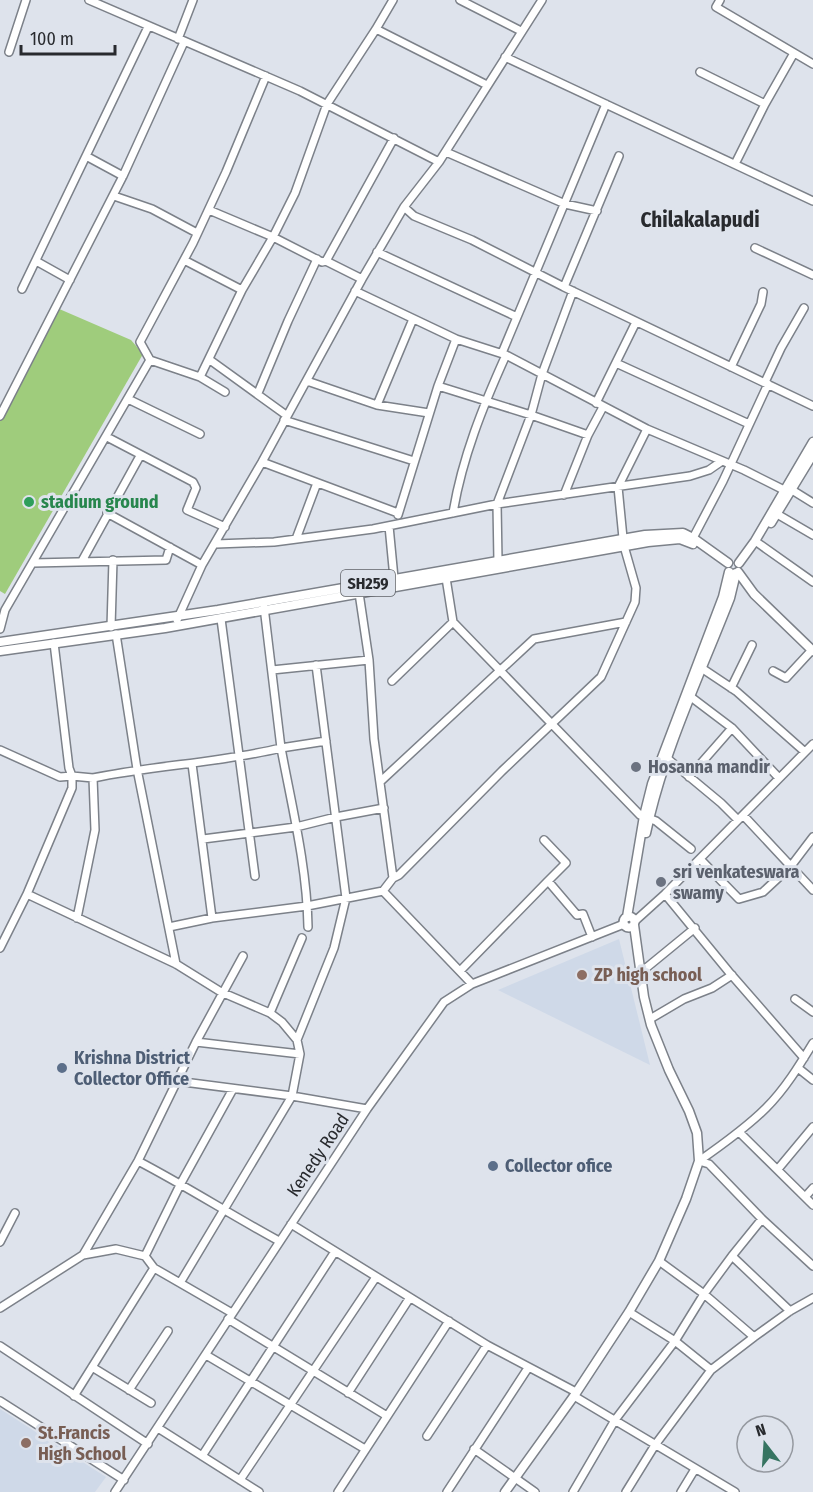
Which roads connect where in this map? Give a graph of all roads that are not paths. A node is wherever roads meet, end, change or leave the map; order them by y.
1 (26, 0) edge
2 (89, 0) edge
3 (193, 0) edge
4 (393, 0) edge
5 (542, 0) edge
6 (720, 0) edge
7 (463, 1) edge
8 (100, 2) edge
9 (148, 27) junction
10 (376, 29) junction
11 (521, 31) junction
12 (181, 40) junction
13 (9, 52) dead end
14 (794, 53) junction
15 (505, 57) junction
16 (813, 64) edge
17 (700, 72) dead end
18 (266, 76) junction
19 (488, 85) junction
20 (327, 104) junction
21 (606, 104) junction
22 (765, 104) junction
23 (394, 138) junction
24 (446, 152) junction
25 (86, 156) junction
26 (620, 156) dead end
27 (439, 162) junction
28 (735, 164) junction
29 (123, 177) junction
30 (114, 196) junction
31 (812, 199) edge
32 (565, 204) junction
33 (404, 207) junction
34 (208, 210) junction
35 (597, 211) junction
36 (197, 234) junction
37 (273, 237) junction
38 (755, 248) dead end
39 (377, 252) junction
40 (317, 259) junction
41 (184, 260) junction
42 (36, 261) junction
43 (326, 261) junction
44 (535, 271) junction
45 (813, 275) edge
46 (362, 279) junction
47 (70, 280) junction
48 (564, 287) junction
49 (22, 289) dead end
50 (242, 290) junction
51 (356, 291) junction
52 (573, 291) junction
53 (763, 292) dead end
54 (804, 308) dead end
55 (517, 317) junction
56 (413, 319) junction
57 (636, 322) junction
58 (456, 339) junction
59 (504, 354) junction
60 (150, 360) junction
61 (210, 360) junction
62 (616, 363) junction
63 (731, 367) junction
64 (542, 374) junction
65 (200, 377) junction
66 (307, 381) junction
67 (767, 383) junction
68 (438, 386) junction
69 (225, 392) dead end
70 (258, 393) junction
71 (128, 399) junction
72 (486, 401) junction
73 (376, 405) junction
74 (600, 405) junction
75 (813, 406) edge
76 (429, 413) junction
77 (531, 415) junction
78 (0, 416) edge
79 (285, 417) junction
80 (748, 424) junction
81 (647, 429) junction
82 (200, 434) dead end
83 (588, 435) junction
84 (106, 437) junction
85 (813, 442) edge
86 (813, 454) edge
87 (140, 456) junction
88 (414, 461) junction
89 (722, 461) junction
90 (262, 462) junction
91 (731, 465) junction
92 (317, 483) junction
93 (618, 487) junction
94 (788, 490) junction
95 (564, 495) junction
96 (813, 503) edge
97 (497, 504) junction
98 (108, 513) junction
99 (398, 513) junction
100 (453, 513) junction
101 (777, 514) junction
102 (397, 524) junction
103 (388, 526) junction
104 (225, 527) junction
105 (813, 535) edge
106 (693, 538) junction
107 (296, 539) junction
108 (624, 542) junction
109 (759, 543) junction
110 (216, 544) junction
111 (171, 547) junction
112 (113, 560) junction
113 (82, 561) junction
114 (498, 561) junction
115 (33, 563) junction
116 (202, 565) junction
117 (734, 568) junction
118 (394, 578) junction
119 (446, 578) junction
120 (813, 582) edge
121 (359, 593) junction
122 (264, 607) junction
123 (221, 619) junction
124 (177, 621) junction
125 (453, 622) junction
126 (626, 622) junction
127 (0, 629) edge
128 (113, 630) junction
129 (0, 642) edge
130 (54, 643) junction
131 (752, 645) dead end
132 (813, 650) edge
133 (0, 651) edge
134 (369, 660) junction
135 (316, 665) junction
136 (703, 669) junction
137 (272, 670) junction
138 (500, 670) junction
139 (773, 671) dead end
140 (392, 681) dead end
141 (731, 688) junction
142 (691, 697) junction
143 (551, 724) junction
144 (732, 728) junction
145 (326, 741) junction
146 (813, 744) edge
147 (281, 748) junction
148 (0, 750) edge
149 (805, 752) junction
150 (239, 758) junction
151 (668, 759) junction
152 (192, 764) junction
153 (136, 769) junction
154 (72, 776) junction
155 (689, 777) junction
156 (93, 778) junction
157 (780, 778) junction
158 (381, 781) junction
159 (384, 808) junction
160 (336, 817) junction
161 (646, 817) junction
162 (740, 818) junction
163 (296, 827) junction
164 (250, 833) junction
165 (813, 837) edge
166 (203, 839) junction
167 (544, 840) dead end
168 (691, 849) dead end
169 (700, 859) junction
170 (791, 866) junction
171 (255, 876) dead end
172 (393, 878) junction
173 (548, 881) junction
174 (813, 890) edge
175 (383, 891) junction
176 (27, 894) junction
177 (665, 894) junction
178 (346, 898) junction
179 (308, 906) junction
180 (77, 918) junction
181 (212, 918) junction
182 (631, 921) junction
183 (169, 927) junction
184 (308, 927) dead end
185 (695, 928) junction
186 (592, 937) junction
187 (302, 938) dead end
188 (0, 948) edge
189 (243, 956) dead end
190 (176, 964) junction
191 (460, 971) junction
192 (640, 973) junction
193 (732, 975) junction
194 (472, 984) junction
195 (221, 992) junction
196 (795, 999) dead end
197 (813, 1012) edge
198 (270, 1013) junction
199 (650, 1019) junction
200 (297, 1040) junction
201 (195, 1042) junction
202 (813, 1043) edge
203 (300, 1054) junction
204 (804, 1058) junction
205 (798, 1068) junction
206 (813, 1080) edge
207 (176, 1081) junction
208 (233, 1089) junction
209 (292, 1096) junction
210 (367, 1109) junction
211 (813, 1127) edge
212 (739, 1132) junction
213 (138, 1161) junction
214 (699, 1161) junction
215 (778, 1169) junction
216 (182, 1183) junction
217 (813, 1188) edge
218 (805, 1197) junction
219 (813, 1205) edge
220 (224, 1211) junction
221 (15, 1213) dead end
222 (762, 1220) junction
223 (291, 1224) junction
224 (279, 1241) junction
225 (0, 1242) edge
226 (334, 1252) junction
227 (83, 1255) junction
228 (145, 1256) junction
229 (732, 1256) junction
230 (659, 1261) junction
231 (813, 1266) edge
232 (154, 1268) junction
233 (376, 1276) junction
234 (180, 1284) junction
235 (704, 1294) junction
236 (813, 1298) edge
237 (409, 1299) junction
238 (0, 1308) edge
239 (790, 1311) junction
240 (629, 1312) junction
241 (230, 1316) junction
242 (449, 1322) junction
243 (168, 1331) dead end
244 (754, 1337) junction
245 (675, 1341) junction
246 (487, 1345) junction
247 (0, 1346) edge
248 (273, 1348) junction
249 (206, 1355) junction
250 (92, 1367) junction
251 (528, 1368) junction
252 (711, 1370) junction
253 (312, 1372) junction
254 (251, 1381) junction
255 (129, 1390) junction
256 (348, 1393) junction
257 (575, 1394) junction
258 (74, 1396) junction
259 (0, 1401) edge
260 (151, 1403) dead end
261 (290, 1404) junction
262 (387, 1416) junction
263 (615, 1420) junction
264 (158, 1428) junction
265 (427, 1436) dead end
266 (148, 1444) junction
267 (655, 1445) junction
268 (365, 1449) junction
269 (474, 1449) junction
270 (202, 1456) junction
271 (695, 1469) junction
272 (514, 1479) junction
273 (124, 1480) junction
274 (240, 1480) junction
275 (115, 1492) edge
276 (259, 1492) edge
277 (338, 1492) edge
278 (447, 1492) edge
279 (505, 1492) edge
280 (535, 1492) edge
281 (573, 1492) edge
282 (626, 1492) edge
283 (681, 1492) edge
284 (735, 1492) edge

1 - 13 street
2 - 8 street
3 - 12 street
4 - 10 street
5 - 11 street
6 - 14 street
7 - 11 street
8 - 9 street
9 - 12 street
9 - 25 street
10 - 19 street
10 - 20 street
11 - 15 street
12 - 18 street
12 - 29 street
14 - 16 street
14 - 22 street
15 - 19 street
15 - 21 street
17 - 22 street
18 - 20 street
18 - 34 street
19 - 24 street
20 - 23 street
20 - 37 street
21 - 28 street
21 - 32 street
22 - 28 street
23 - 27 street
23 - 43 street
24 - 27 street
24 - 32 street
25 - 29 street
25 - 42 street
26 - 35 street
27 - 33 street
28 - 31 street
29 - 30 street
30 - 36 street
30 - 47 street
32 - 35 street
32 - 44 street
33 - 39 street
33 - 44 street
34 - 36 street
34 - 37 street
35 - 48 street
36 - 41 street
37 - 40 street
37 - 50 street
38 - 45 street
39 - 46 street
39 - 55 street
40 - 43 street
40 - 70 street
41 - 50 street
41 - 60 street
42 - 47 street
42 - 49 street
43 - 46 street
44 - 48 street
44 - 55 street
46 - 51 street
47 - 78 street
48 - 52 street
50 - 61 street
51 - 56 street
51 - 66 street
52 - 57 street
52 - 64 street
53 - 63 street
54 - 67 street
55 - 59 street
56 - 58 street
56 - 73 street
57 - 62 street
57 - 63 street
58 - 59 street
58 - 68 street
59 - 64 street
59 - 72 street
60 - 65 street
60 - 71 street
61 - 65 street
61 - 70 street
62 - 74 street
62 - 80 street
63 - 67 street
64 - 74 street
64 - 77 street
65 - 69 street
66 - 73 street
66 - 79 street
67 - 75 street
67 - 80 street
68 - 72 street
68 - 76 street
70 - 79 street
71 - 82 street
71 - 84 street
72 - 77 street
72 - 100 street
73 - 76 street
74 - 81 street
74 - 83 street
76 - 88 street
77 - 83 street
77 - 97 street
79 - 88 street
79 - 90 street
80 - 91 street
81 - 89 street
81 - 93 street
83 - 95 street
84 - 87 street
84 - 115 street
85 - 94 main road
86 - 94 main road
87 - 98 street
87 - 104 street
88 - 99 street
89 - 91 street
89 - 93 street
90 - 92 street
90 - 104 street
91 - 94 street
91 - 106 street
92 - 99 street
92 - 107 street
93 - 95 street
93 - 108 street
94 - 96 street
94 - 101 main road
94 - 117 main road
95 - 97 street
97 - 100 street
97 - 114 street
98 - 111 street
98 - 113 street
99 - 102 street
100 - 102 street
101 - 105 street
101 - 109 main road
102 - 103 street
103 - 107 street
103 - 118 street
104 - 110 street
106 - 108 main road, SH259
106 - 117 main road, SH259
107 - 110 street
108 - 114 main road, SH259
108 - 117 main road, SH259
108 - 119 main road, SH259
108 - 126 street
109 - 117 main road
109 - 120 street
110 - 116 street
111 - 112 street
111 - 116 street
112 - 113 street
112 - 128 street
113 - 115 street
114 - 118 main road, SH259
115 - 127 street
116 - 124 street
117 - 132 main road
117 - 136 main road
117 - 161 main road
118 - 122 main road, SH259
119 - 121 main road, SH259
119 - 125 street
121 - 122 main road, SH259
121 - 134 street
122 - 123 main road, SH259
122 - 124 main road, SH259
122 - 137 street
123 - 124 main road, SH259
123 - 150 street
124 - 128 main road, SH259
125 - 138 street
125 - 140 street
126 - 138 street
126 - 143 street
128 - 129 main road, SH259
128 - 130 main road, SH259
128 - 153 street
130 - 133 main road, SH259
130 - 154 street
131 - 141 street
132 - 139 street
134 - 135 street
134 - 158 street
135 - 137 street
135 - 145 street
136 - 141 street
136 - 142 main road
137 - 147 street
138 - 143 street
138 - 158 street
141 - 149 street
142 - 144 street
142 - 151 main road
143 - 161 street
143 - 172 street
144 - 155 street
144 - 157 street
145 - 147 street
145 - 160 street
146 - 149 street, Kenedy Road
147 - 150 street
147 - 163 street
148 - 154 street
149 - 157 street, Kenedy Road
150 - 152 street
150 - 164 street
151 - 155 street
151 - 161 main road
152 - 153 street
152 - 166 street
153 - 156 street
153 - 183 street
154 - 156 street
154 - 176 street
155 - 162 street
156 - 180 street
157 - 162 street, Kenedy Road
158 - 159 street
159 - 160 street
159 - 172 street
160 - 163 street
160 - 178 street
161 - 168 street
161 - 182 main road
162 - 169 street, Kenedy Road
162 - 170 street
163 - 164 street
163 - 179 street
164 - 166 street
164 - 171 street
165 - 170 street
166 - 181 street
167 - 173 street
169 - 170 street
169 - 177 street, Kenedy Road
170 - 174 street
172 - 175 street
173 - 186 street
173 - 191 street
175 - 178 street
175 - 191 street
176 - 180 street
176 - 188 street
177 - 182 street, Kenedy Road
177 - 185 street
178 - 179 street
178 - 200 street
179 - 181 street
179 - 184 street
180 - 190 street
181 - 183 street
182 - 186 street, Kenedy Road
182 - 192 main road
183 - 190 street
185 - 192 street
185 - 193 street
186 - 194 street, Kenedy Road
187 - 198 street
189 - 195 street
190 - 195 street
191 - 194 street
192 - 199 main road
193 - 199 street
193 - 204 street
194 - 210 street, Kenedy Road
195 - 198 street
195 - 201 street
196 - 197 street
198 - 200 street
199 - 214 main road
200 - 203 street
201 - 203 street
201 - 207 street
202 - 204 street
203 - 209 street
204 - 205 street
205 - 206 street
205 - 212 street
207 - 208 street
207 - 213 street
208 - 209 street
208 - 216 street
209 - 210 street
209 - 220 street
210 - 223 street, Kenedy Road
211 - 215 street
212 - 214 street
212 - 215 street
213 - 216 street
213 - 227 street
214 - 222 street
214 - 230 main road
215 - 218 street
216 - 220 street
216 - 228 street
217 - 218 street
218 - 219 street
220 - 224 street
220 - 234 street
221 - 225 street
222 - 229 street
222 - 231 street
223 - 224 street, Kenedy Road
223 - 226 street
224 - 241 street, Kenedy Road
226 - 233 street
226 - 248 street
227 - 228 street
227 - 238 street
228 - 232 street
229 - 235 street
229 - 239 street
230 - 235 street
230 - 240 main road
232 - 234 street
232 - 250 street
233 - 237 street
233 - 253 street
234 - 241 street
235 - 244 street
235 - 245 street
236 - 239 street
237 - 242 street
237 - 256 street
239 - 244 street
240 - 245 street
240 - 257 main road
241 - 248 street
241 - 249 street, Kenedy Road
242 - 246 street
242 - 262 street
243 - 255 street
244 - 252 street
245 - 252 street
245 - 263 street
246 - 251 street
246 - 265 street
247 - 258 street
248 - 253 street
248 - 254 street
249 - 254 street
249 - 264 street, Kenedy Road
250 - 255 street
250 - 258 street
251 - 257 street
251 - 269 street
252 - 267 street
253 - 256 street
253 - 261 street
254 - 261 street
254 - 270 street
255 - 260 street
256 - 262 street
257 - 263 street
257 - 272 main road
258 - 266 street
259 - 273 street
261 - 268 street
261 - 274 street
262 - 268 street
263 - 267 street
263 - 281 street
264 - 266 street, Kenedy Road
264 - 270 street
266 - 273 street, Kenedy Road
267 - 271 street
267 - 282 street
268 - 277 street
269 - 272 street
269 - 278 street
270 - 274 street
271 - 283 street
271 - 284 street
272 - 279 main road
272 - 280 street
273 - 275 street, Kenedy Road
274 - 276 street

